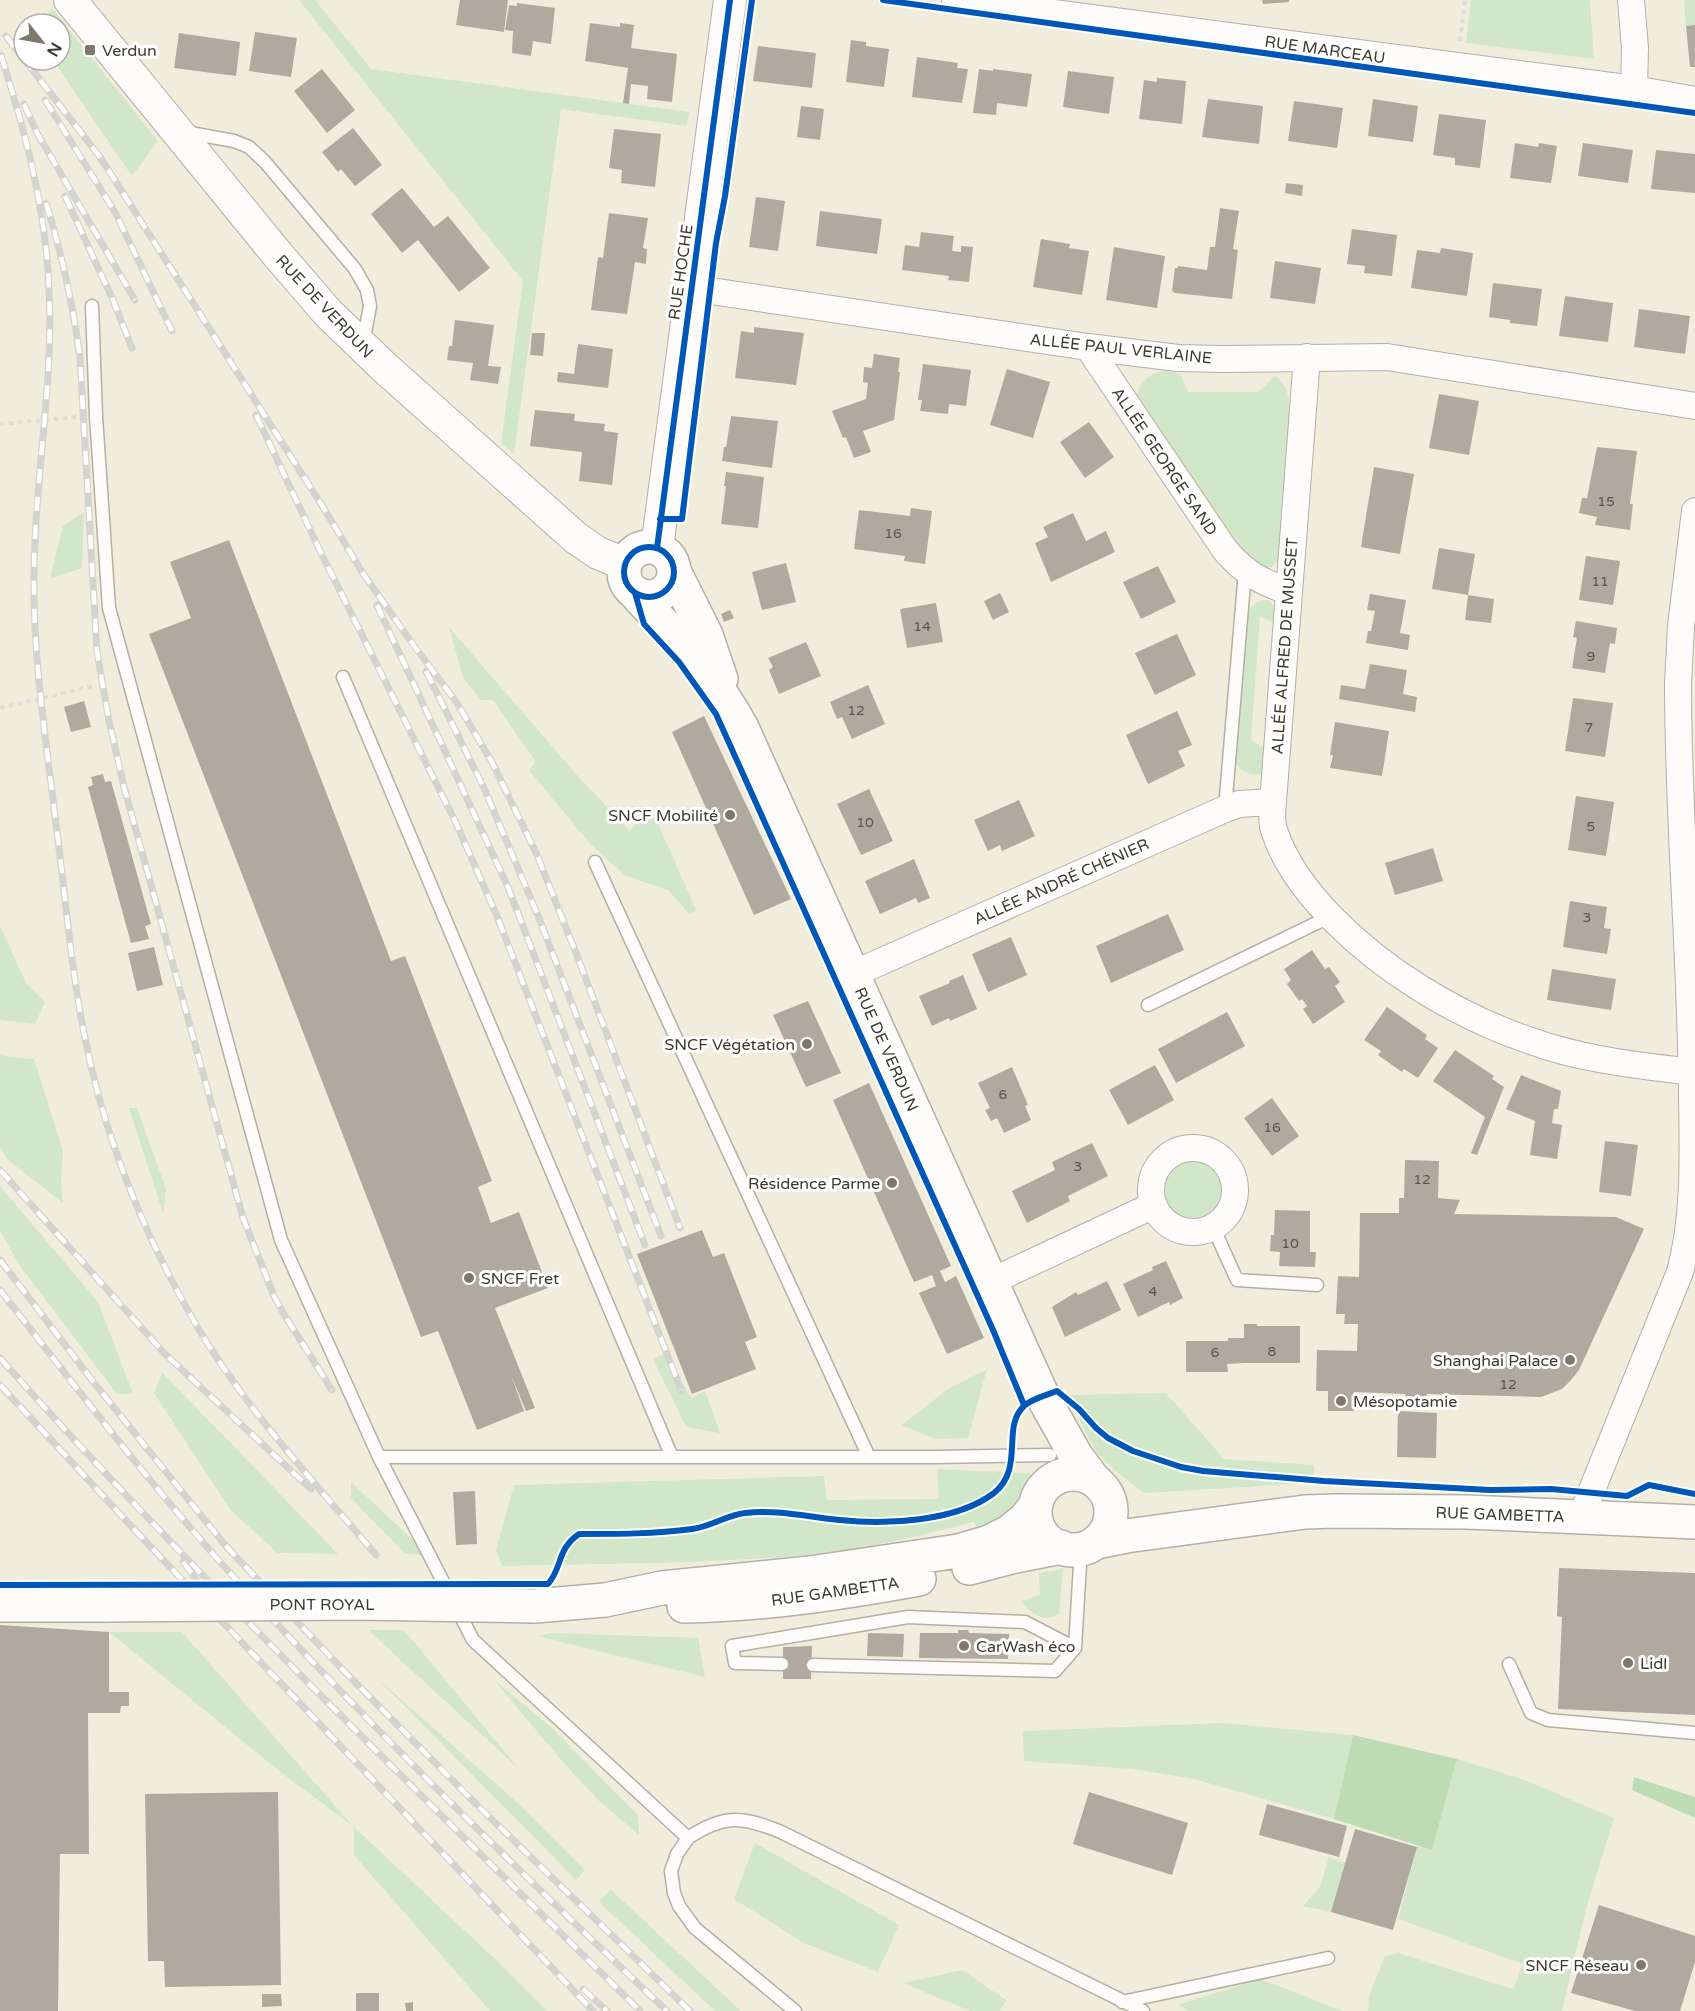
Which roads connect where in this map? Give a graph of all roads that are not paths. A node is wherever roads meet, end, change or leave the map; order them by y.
1 (70, 0) edge
2 (730, 0) edge
3 (955, 0) edge
4 (1631, 0) edge
5 (1634, 89) junction
6 (1695, 100) edge
7 (176, 130) junction
8 (692, 288) junction
9 (92, 306) dead end
10 (1088, 347) junction
11 (363, 348) junction
12 (1307, 357) junction
13 (1695, 406) edge
14 (1695, 511) edge
15 (665, 559) junction
16 (1245, 572) junction
17 (630, 579) junction
18 (1288, 591) junction
19 (343, 677) dead end
20 (729, 702) junction
21 (1273, 802) junction
22 (1225, 809) junction
23 (595, 862) dead end
24 (1331, 916) junction
25 (853, 974) junction
26 (1148, 1005) dead end
27 (1692, 1072) junction
28 (1154, 1205) junction
29 (1213, 1227) junction
30 (992, 1281) junction
31 (1317, 1285) dead end
32 (1043, 1397) junction
33 (1050, 1455) junction
34 (379, 1457) junction
35 (672, 1457) junction
36 (869, 1457) junction
37 (1100, 1486) junction
38 (1039, 1497) junction
39 (1305, 1512) junction
40 (1581, 1517) junction
41 (1695, 1522) edge
42 (1079, 1546) junction
43 (605, 1600) junction
44 (0, 1605) edge
45 (536, 1606) joint
46 (1076, 1648) junction
47 (782, 1664) dead end
48 (1509, 1664) dead end
49 (813, 1665) dead end
50 (1695, 1733) edge
51 (687, 1838) junction
52 (1328, 1958) dead end
53 (1122, 2002) junction
54 (795, 2011) edge
55 (1143, 2011) edge

1 - 7 street, RUE DE VERDUN
2 - 8 street, RUE HOCHE
3 - 5 street, RUE MARCEAU
4 - 5 street
5 - 6 street, RUE MARCEAU
7 - 11 street, RUE DE VERDUN
7 - 11 lane
8 - 10 street, ALLÉE PAUL VERLAINE
8 - 15 street, RUE HOCHE
9 - 34 lane
10 - 12 street, ALLÉE PAUL VERLAINE
10 - 16 street, ALLÉE GEORGE SAND
11 - 17 street, RUE DE VERDUN
12 - 13 street, ALLÉE PAUL VERLAINE
12 - 18 street, ALLÉE ALFRED DE MUSSET
14 - 27 street
15 - 17 main road
15 - 17 main road
15 - 20 main road, RUE DE VERDUN
16 - 18 street, ALLÉE GEORGE SAND
16 - 22 lane
17 - 20 main road, RUE DE VERDUN
18 - 21 street, ALLÉE ALFRED DE MUSSET
19 - 35 lane
20 - 25 main road, RUE DE VERDUN
21 - 22 street, ALLÉE ANDRÉ CHÉNIER
21 - 24 street, ALLÉE ALFRED DE MUSSET
22 - 25 street, ALLÉE ANDRÉ CHÉNIER
23 - 36 lane
24 - 26 lane
24 - 27 street, ALLÉE ALFRED DE MUSSET
25 - 30 main road, RUE DE VERDUN
27 - 40 street
28 - 29 street
28 - 29 street
28 - 30 street
29 - 31 lane
30 - 32 main road, RUE DE VERDUN
32 - 33 main road, RUE DE VERDUN
32 - 37 main road, RUE DE VERDUN
33 - 36 lane
33 - 38 main road, RUE DE VERDUN
34 - 35 lane
34 - 51 lane
35 - 36 lane
37 - 38 main road
37 - 39 main road, RUE GAMBETTA
37 - 42 main road
38 - 42 main road
38 - 43 main road, RUE GAMBETTA
39 - 40 main road, RUE GAMBETTA
39 - 42 main road, RUE GAMBETTA
40 - 41 main road, RUE GAMBETTA
42 - 43 main road, RUE GAMBETTA
42 - 46 lane
43 - 45 main road, RUE GAMBETTA
44 - 45 main road, PONT ROYAL, bridge
46 - 47 lane
46 - 49 lane
48 - 50 lane
51 - 53 lane
51 - 54 lane
52 - 53 lane
53 - 55 lane

